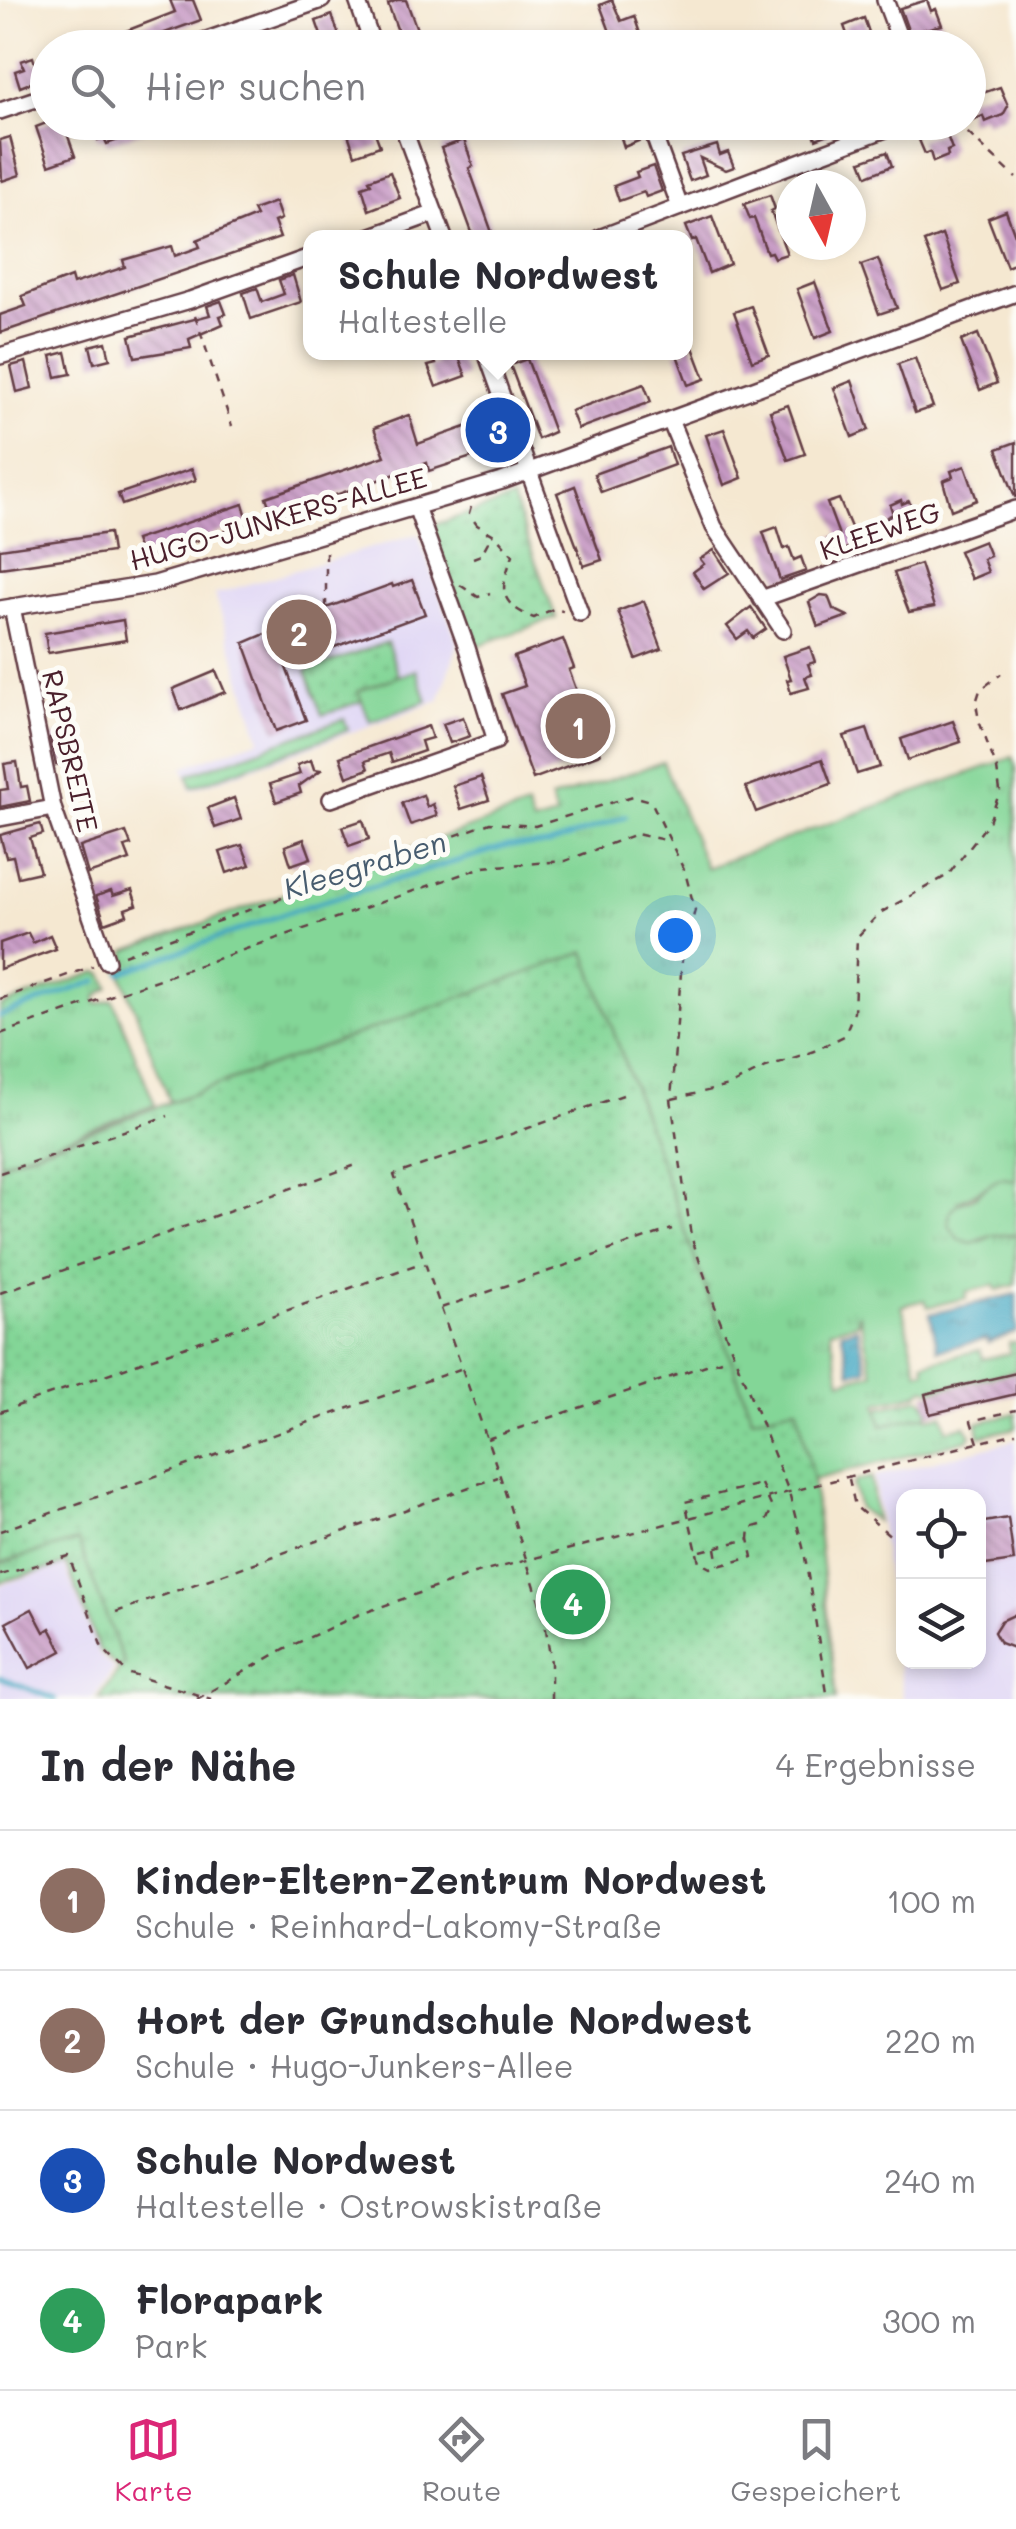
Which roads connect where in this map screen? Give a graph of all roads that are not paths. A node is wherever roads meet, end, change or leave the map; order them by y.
1 (322, 0) edge
2 (356, 0) edge
3 (885, 0) edge
4 (236, 30) edge
5 (367, 30) edge
6 (896, 30) edge
7 (30, 101) edge
8 (0, 111) edge
9 (408, 140) edge
10 (655, 140) edge
11 (857, 140) edge
12 (680, 208) junction
13 (434, 213) junction
14 (388, 230) edge
15 (441, 230) edge
16 (621, 230) edge
17 (303, 260) edge
18 (1016, 293) edge
19 (0, 356) edge
20 (489, 360) edge
21 (670, 420) junction
22 (528, 473) junction
23 (416, 506) junction
24 (1016, 510) edge
25 (761, 599) junction
26 (6, 608) edge
27 (580, 613) road end
28 (783, 630) dead end
29 (330, 800) dead end
30 (53, 808) junction
31 (0, 818) edge
32 (107, 962) road end

1 - 4 street
2 - 5 street
3 - 6 street
7 - 8 street
9 - 13 street
10 - 12 street
11 - 12 street
12 - 16 street
13 - 14 street
13 - 15 street
17 - 19 street
18 - 21 street, HUGO-JUNKERS-ALLEE
20 - 22 street
21 - 22 street, HUGO-JUNKERS-ALLEE
21 - 25 street
22 - 23 street, HUGO-JUNKERS-ALLEE
22 - 27 street
23 - 26 street, HUGO-JUNKERS-ALLEE
23 - 29 street
24 - 25 street, KLEEWEG
25 - 28 street
26 - 30 street, RAPSBREITE
30 - 31 street
30 - 32 street, RAPSBREITE

